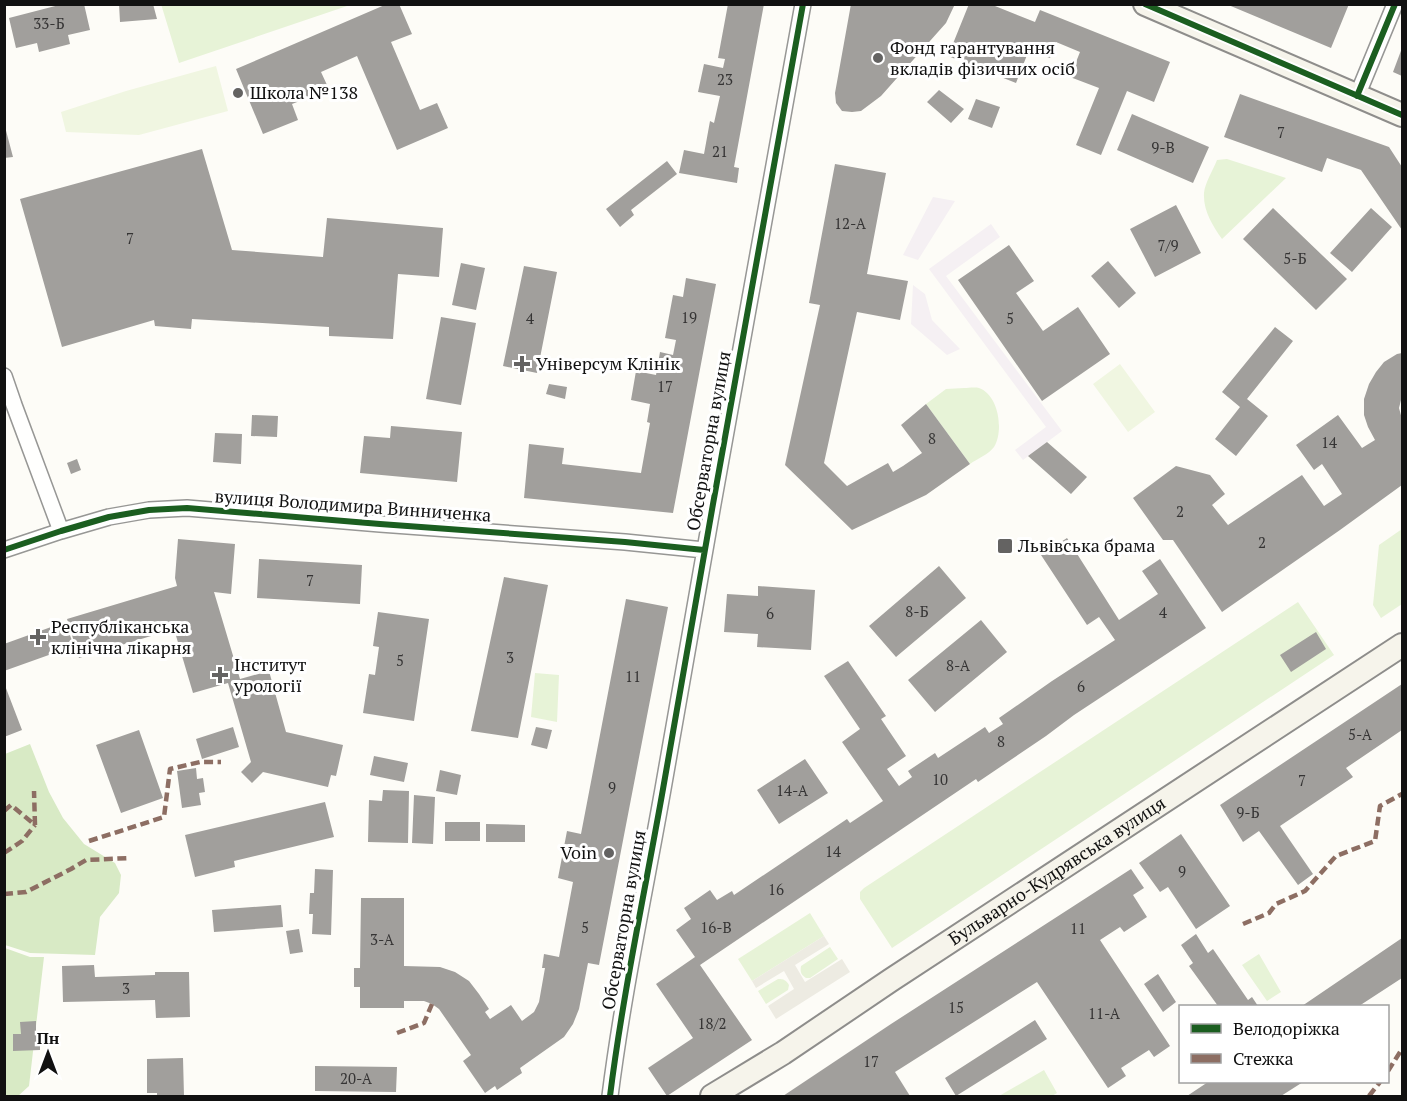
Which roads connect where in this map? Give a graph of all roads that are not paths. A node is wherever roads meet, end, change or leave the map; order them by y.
1 (803, 4) edge
2 (1145, 4) edge
3 (1395, 4) edge
4 (1357, 96) junction
5 (1402, 115) edge
6 (4, 376) edge
7 (61, 531) junction
8 (4, 550) edge
9 (704, 550) junction
10 (1402, 645) edge
11 (610, 1096) edge
12 (712, 1096) edge

1 - 9 street, Обсерваторна вулиця
2 - 4 main road
3 - 4 street
4 - 5 main road
6 - 7 street
7 - 8 street, вулиця Володимира Винниченка
7 - 9 street, вулиця Володимира Винниченка
9 - 11 street, Обсерваторна вулиця
10 - 12 main road, Бульварно-Кудрявська вулиця

